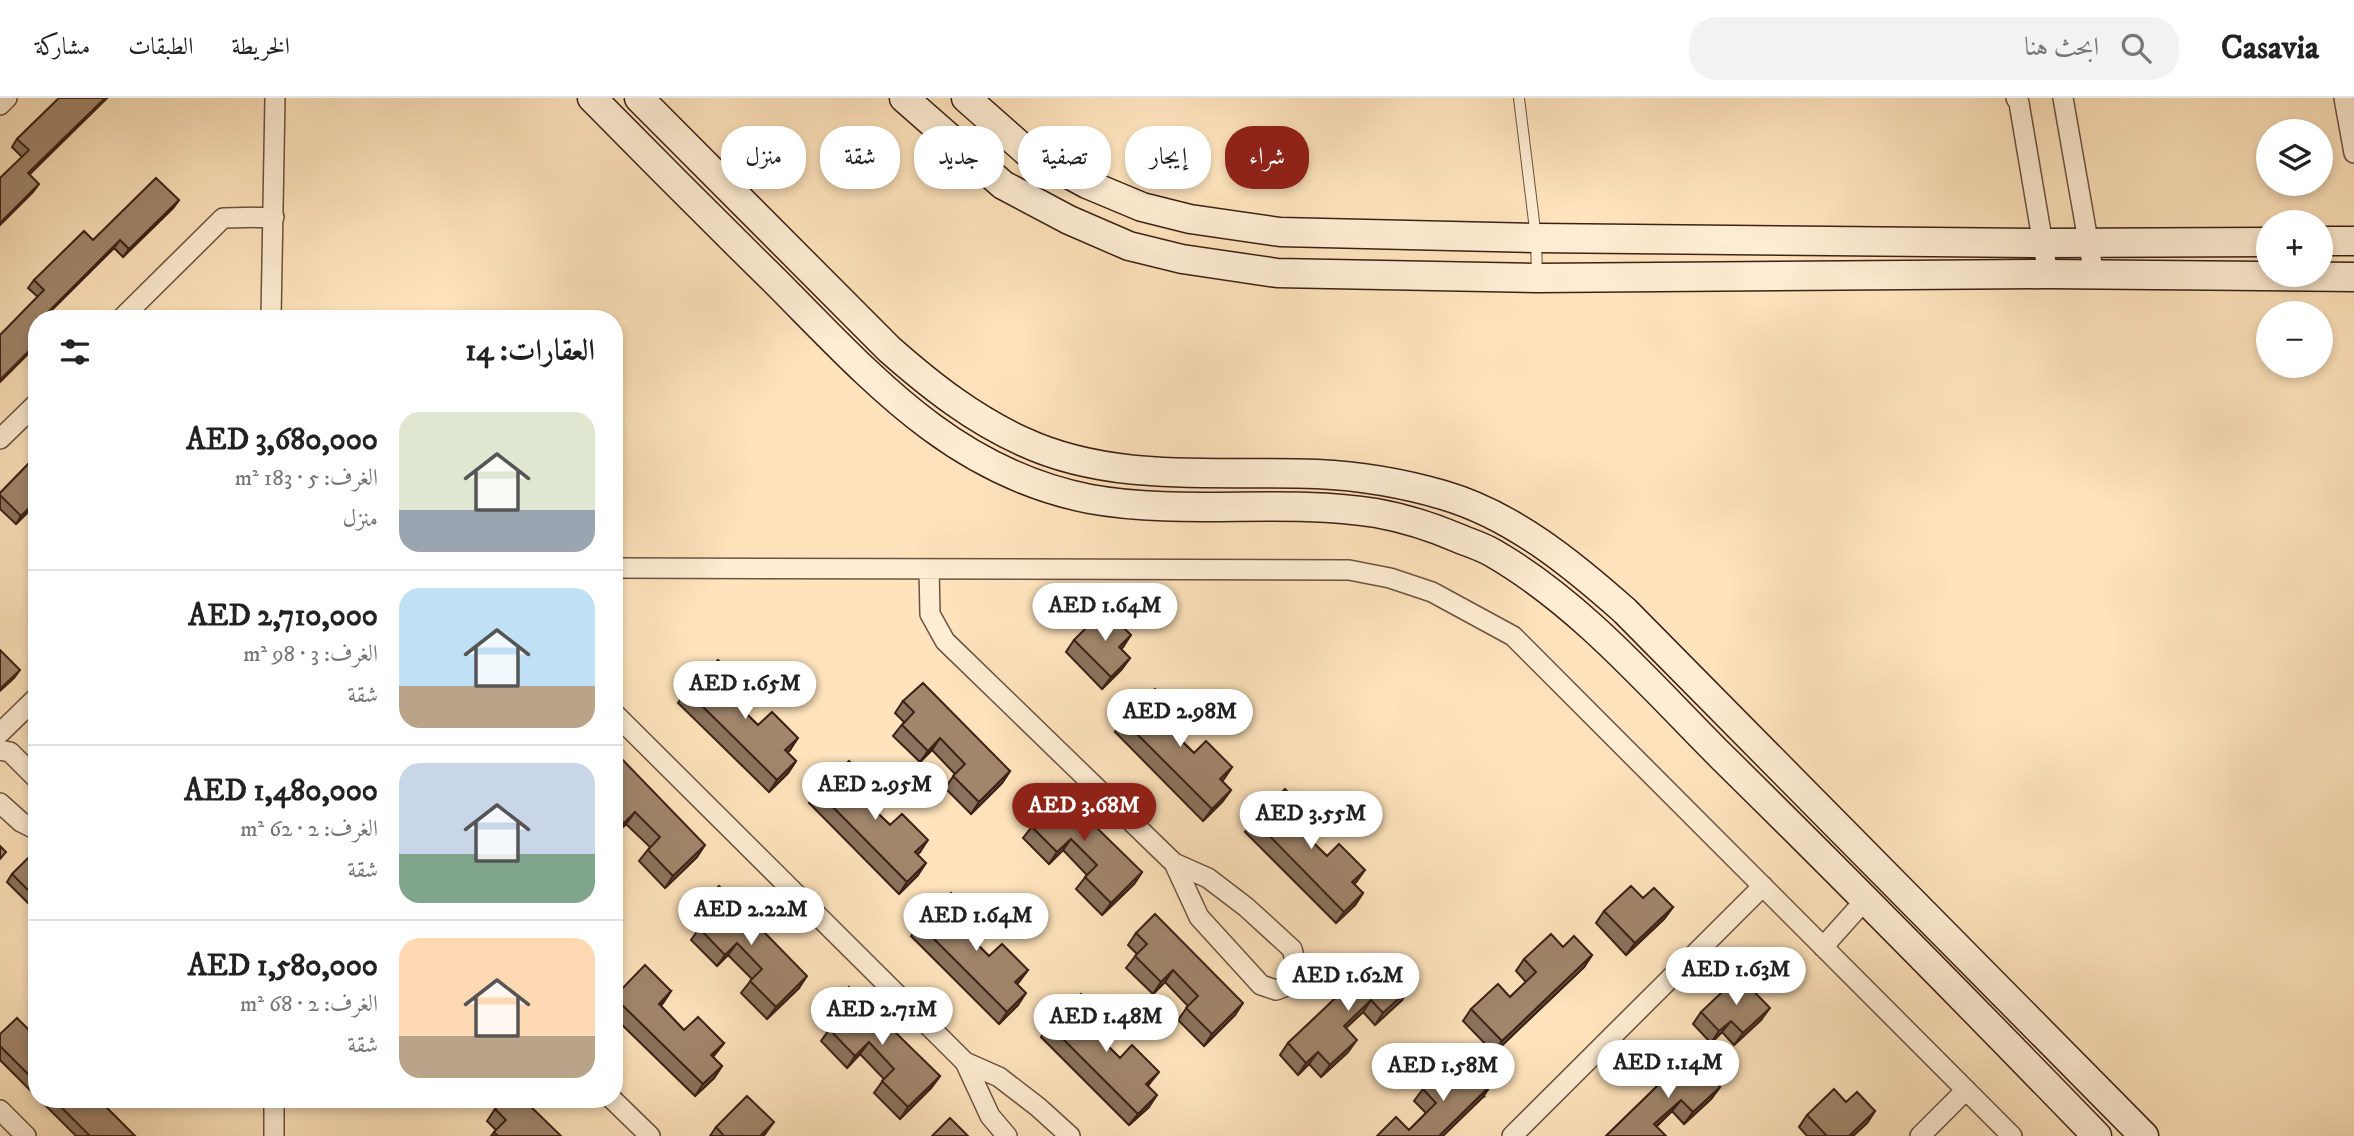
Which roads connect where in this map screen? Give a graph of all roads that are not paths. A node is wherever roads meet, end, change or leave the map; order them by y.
1 (7, 98) edge
2 (275, 98) edge
3 (592, 98) edge
4 (639, 98) edge
5 (904, 98) edge
6 (966, 98) edge
7 (1519, 98) edge
8 (2016, 98) edge
9 (2063, 98) edge
10 (2344, 98) edge
11 (0, 105) edge
12 (2354, 153) edge
13 (274, 216) junction
14 (1536, 238) junction
15 (2333, 241) edge
16 (2354, 241) edge
17 (2256, 242) edge
18 (2043, 243) junction
19 (2089, 243) junction
20 (2048, 274) junction
21 (2094, 275) junction
22 (2354, 277) edge
23 (1537, 278) junction
24 (130, 310) edge
25 (271, 310) edge
26 (28, 412) edge
27 (0, 439) edge
28 (623, 568) edge
29 (929, 569) junction
30 (1689, 676) junction
31 (1664, 699) junction
32 (28, 706) edge
33 (623, 722) edge
34 (0, 733) edge
35 (0, 750) edge
36 (28, 770) edge
37 (0, 803) edge
38 (28, 826) edge
39 (1174, 863) junction
40 (1763, 887) junction
41 (1866, 899) junction
42 (1823, 947) junction
43 (965, 1062) junction
44 (2087, 1078) junction
45 (1966, 1090) junction
46 (2063, 1101) junction
47 (274, 1108) edge
48 (621, 1108) edge
49 (0, 1110) edge
50 (26, 1136) edge
51 (274, 1136) edge
52 (650, 1136) edge
53 (1007, 1136) edge
54 (1070, 1136) edge
55 (1512, 1136) edge
56 (1920, 1136) edge
57 (2012, 1136) edge
58 (2097, 1136) edge
59 (2144, 1136) edge

1 - 11 street
2 - 13 street
3 - 31 main road
4 - 30 main road
5 - 23 main road
6 - 14 main road
7 - 14 lane
8 - 18 street
9 - 19 street
10 - 12 street
13 - 24 street
13 - 25 street
14 - 18 main road
14 - 23 lane
15 - 16 main road
17 - 19 main road
18 - 19 main road
18 - 20 street
19 - 21 street
20 - 21 main road
20 - 23 main road
21 - 22 main road
26 - 27 street
28 - 29 street
29 - 39 street
29 - 40 street
30 - 31 main road
30 - 44 main road
31 - 41 main road
32 - 34 street
33 - 43 street
35 - 36 street
37 - 38 street
39 - 39 street
40 - 42 street
40 - 55 street
41 - 42 street
41 - 46 main road
42 - 45 street
43 - 53 street
43 - 54 street
44 - 46 main road
44 - 59 main road
45 - 56 street
45 - 57 street
46 - 58 main road
47 - 51 street
48 - 52 street
49 - 50 street

